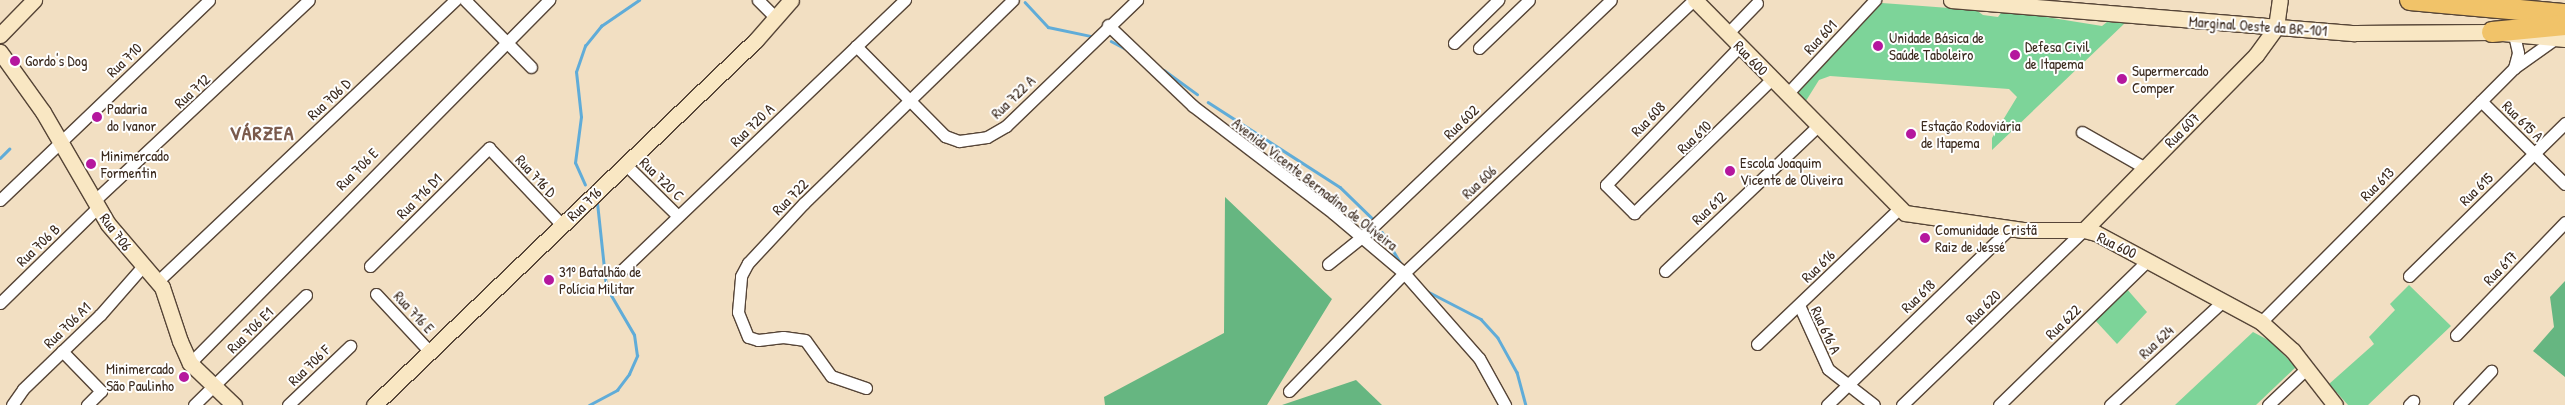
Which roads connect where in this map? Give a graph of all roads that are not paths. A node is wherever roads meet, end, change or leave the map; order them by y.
1 (34, 0) edge
2 (208, 0) edge
3 (309, 0) edge
4 (455, 0) edge
5 (465, 0) edge
6 (549, 0) edge
7 (758, 0) edge
8 (791, 0) edge
9 (905, 0) edge
10 (1014, 0) edge
11 (1136, 0) edge
12 (1498, 0) edge
13 (1529, 0) edge
14 (1611, 0) edge
15 (1694, 0) edge
16 (1875, 0) edge
17 (1951, 0) edge
18 (2280, 0) edge
19 (2410, 0) edge
20 (1757, 3) dead end
21 (2565, 14) edge
22 (776, 18) junction
23 (1108, 25) junction
24 (2276, 27) junction
25 (2492, 32) junction
26 (1727, 34) junction
27 (2562, 34) edge
28 (0, 35) edge
29 (2514, 35) junction
30 (506, 42) junction
31 (1454, 43) dead end
32 (856, 46) junction
33 (1740, 46) junction
34 (1479, 48) dead end
35 (0, 52) edge
36 (531, 67) dead end
37 (2514, 68) junction
38 (1772, 80) junction
39 (1786, 94) junction
40 (909, 101) junction
41 (2481, 101) junction
42 (2565, 123) edge
43 (1818, 126) junction
44 (2082, 132) dead end
45 (60, 142) junction
46 (489, 148) joint
47 (2534, 153) junction
48 (625, 164) junction
49 (2145, 168) junction
50 (2565, 184) edge
51 (0, 200) edge
52 (96, 204) junction
53 (1899, 209) junction
54 (1634, 213) joint
55 (678, 216) junction
56 (2565, 222) edge
57 (562, 225) junction
58 (2009, 229) junction
59 (2084, 230) junction
60 (1362, 236) junction
61 (2148, 260) junction
62 (1328, 264) dead end
63 (144, 266) junction
64 (370, 266) dead end
65 (620, 271) dead end
66 (1665, 271) dead end
67 (1404, 274) junction
68 (2409, 276) dead end
69 (158, 281) junction
70 (376, 294) dead end
71 (306, 295) dead end
72 (2223, 301) junction
73 (0, 303) edge
74 (1798, 305) junction
75 (2261, 322) junction
76 (2456, 335) dead end
77 (1758, 344) dead end
78 (350, 346) dead end
79 (62, 351) junction
80 (430, 352) junction
81 (190, 363) junction
82 (2306, 369) junction
83 (2491, 371) dead end
84 (1849, 384) junction
85 (214, 387) junction
86 (866, 388) dead end
87 (1289, 391) dead end
88 (12, 405) edge
89 (87, 405) edge
90 (194, 405) edge
91 (234, 405) edge
92 (288, 405) edge
93 (374, 405) edge
94 (1505, 405) edge
95 (1827, 405) edge
96 (1874, 405) edge
97 (1902, 405) edge
98 (1999, 405) edge
99 (2110, 405) edge
100 (2268, 405) edge
101 (2335, 405) edge
102 (2459, 405) edge

1 - 28 street
2 - 45 street, Rua 710
3 - 52 street, Rua 712
4 - 69 street, Rua 706 D
5 - 30 street
6 - 30 street, Rua 706 E
7 - 22 street
8 - 22 street, Rua 716
9 - 32 street, Rua 720 A
10 - 40 street, Rua 722
11 - 23 street, Rua 722 A
12 - 31 street
13 - 34 street
14 - 60 street, Rua 602
15 - 26 street, Rua 600
15 - 67 street, Rua 606
16 - 39 street, Rua 601
17 - 24 street, Marginal Oeste da BR-101
18 - 24 street
19 - 21 highway
20 - 26 street
22 - 48 street, Rua 716
23 - 40 street, Rua 722 A
23 - 60 street, Avenida Vicente Bernadino de Oliveira
24 - 25 street, Marginal Oeste da BR-101
24 - 49 street, Rua 607
25 - 27 highway
25 - 29 street, Marginal Oeste da BR-101
26 - 33 street, Rua 600
27 - 29 street, Marginal Oeste da BR-101
27 - 37 street, Rua 613
29 - 37 street
30 - 36 street
30 - 81 street, Rua 706 E
32 - 40 street, Rua 722 A
32 - 55 street, Rua 720 A
33 - 38 street, Rua 600
33 - 54 street, Rua 608
35 - 45 street, Rua 706
37 - 41 street, Rua 613
38 - 39 street, Rua 600
38 - 54 street, Rua 610
39 - 43 street, Rua 600
40 - 86 street, Rua 722
41 - 47 street, Rua 615 A
41 - 75 street, Rua 613
42 - 47 street, Rua 615
43 - 53 street, Rua 600
43 - 66 street, Rua 612
44 - 49 street
45 - 51 street, Rua 710
45 - 52 street, Rua 706
46 - 57 street, Rua 716 D
46 - 64 street, Rua 716 D1
47 - 50 street, Rua 615 A
47 - 68 street, Rua 615
48 - 55 street, Rua 720 C
48 - 57 street, Rua 716
49 - 59 street, Rua 607
52 - 63 street, Rua 706
52 - 73 street, Rua 706 B
53 - 58 street, Rua 600
53 - 74 street, Rua 616
55 - 65 street, Rua 720 A
56 - 76 street, Rua 617
57 - 80 street, Rua 716
58 - 59 street, Rua 600
58 - 84 street, Rua 618
59 - 61 street, Rua 600
59 - 97 street, Rua 620
60 - 62 street, Rua 602
60 - 67 street, Avenida Vicente Bernadino de Oliveira
61 - 72 street, Rua 600
61 - 98 street, Rua 622
63 - 69 street, Rua 706
63 - 79 street, Rua 706 A1
67 - 87 street, Rua 606
67 - 94 street, Avenida Vicente Bernadino de Oliveira
69 - 81 street, Rua 706
70 - 80 street, Rua 716 E
71 - 85 street, Rua 706 E1
72 - 75 street, Rua 600
72 - 99 street, Rua 624
74 - 77 street, Rua 616
74 - 84 street, Rua 616 A
75 - 82 street, Rua 600
78 - 92 street, Rua 706 F
79 - 88 street, Rua 706 A1
79 - 89 street
80 - 93 street, Rua 716
81 - 85 street, Rua 706
82 - 100 street
82 - 101 street, Rua 600
83 - 102 street
84 - 95 street, Rua 618
84 - 96 street, Rua 616 A
85 - 90 street, Rua 706 E1
85 - 91 street, Rua 706

